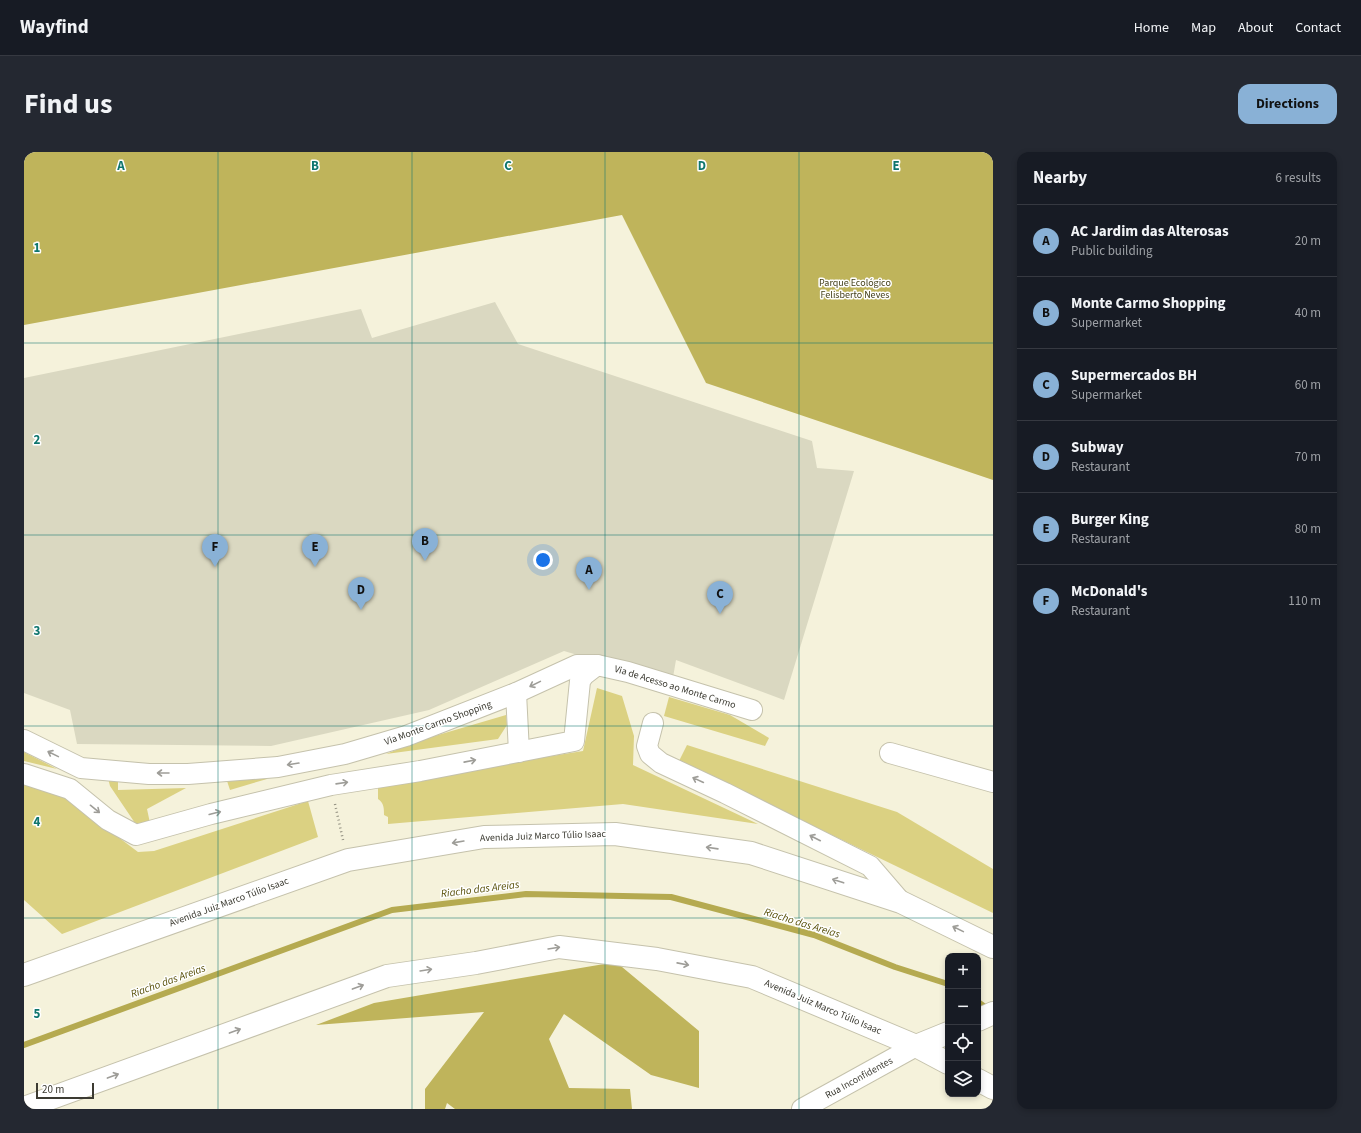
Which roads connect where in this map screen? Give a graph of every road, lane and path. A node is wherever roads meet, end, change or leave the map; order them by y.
1 (597, 665) junction
2 (557, 673) junction
3 (516, 693) junction
4 (579, 696) junction
5 (752, 710) dead end
6 (653, 723) dead end
7 (24, 740) edge
8 (519, 752) junction
9 (890, 753) dead end
10 (81, 768) junction
11 (24, 774) edge
12 (993, 782) edge
13 (330, 785) junction
14 (70, 789) junction
15 (348, 860) junction
16 (901, 902) junction
17 (993, 947) edge
18 (24, 975) edge
19 (993, 1013) edge
20 (981, 1019) edge
21 (945, 1034) edge
22 (916, 1046) junction
23 (945, 1061) edge
24 (981, 1082) edge
25 (993, 1088) edge
26 (24, 1108) edge
27 (802, 1109) edge

1 - 2 street, Via Monte Carmo Shopping
1 - 4 street
1 - 5 street, Via de Acesso ao Monte Carmo
2 -> 3 street, Via Monte Carmo Shopping
2 - 4 street
3 - 8 street
3 -> 10 street, Via Monte Carmo Shopping
4 - 8 street
16 -> 6 street
10 -> 7 street
13 -> 8 street
9 - 12 street
10 - 14 street
11 - 14 street
14 -> 13 street
13 - 15 path
16 -> 15 main road, Avenida Juiz Marco Túlio Isaac
15 - 18 main road, Avenida Juiz Marco Túlio Isaac
17 -> 16 main road, Avenida Juiz Marco Túlio Isaac
19 - 20 main road
21 - 22 main road
22 - 23 main road, Avenida Juiz Marco Túlio Isaac
26 -> 22 main road, Avenida Juiz Marco Túlio Isaac
22 - 27 street, Rua Inconfidentes
24 - 25 main road

